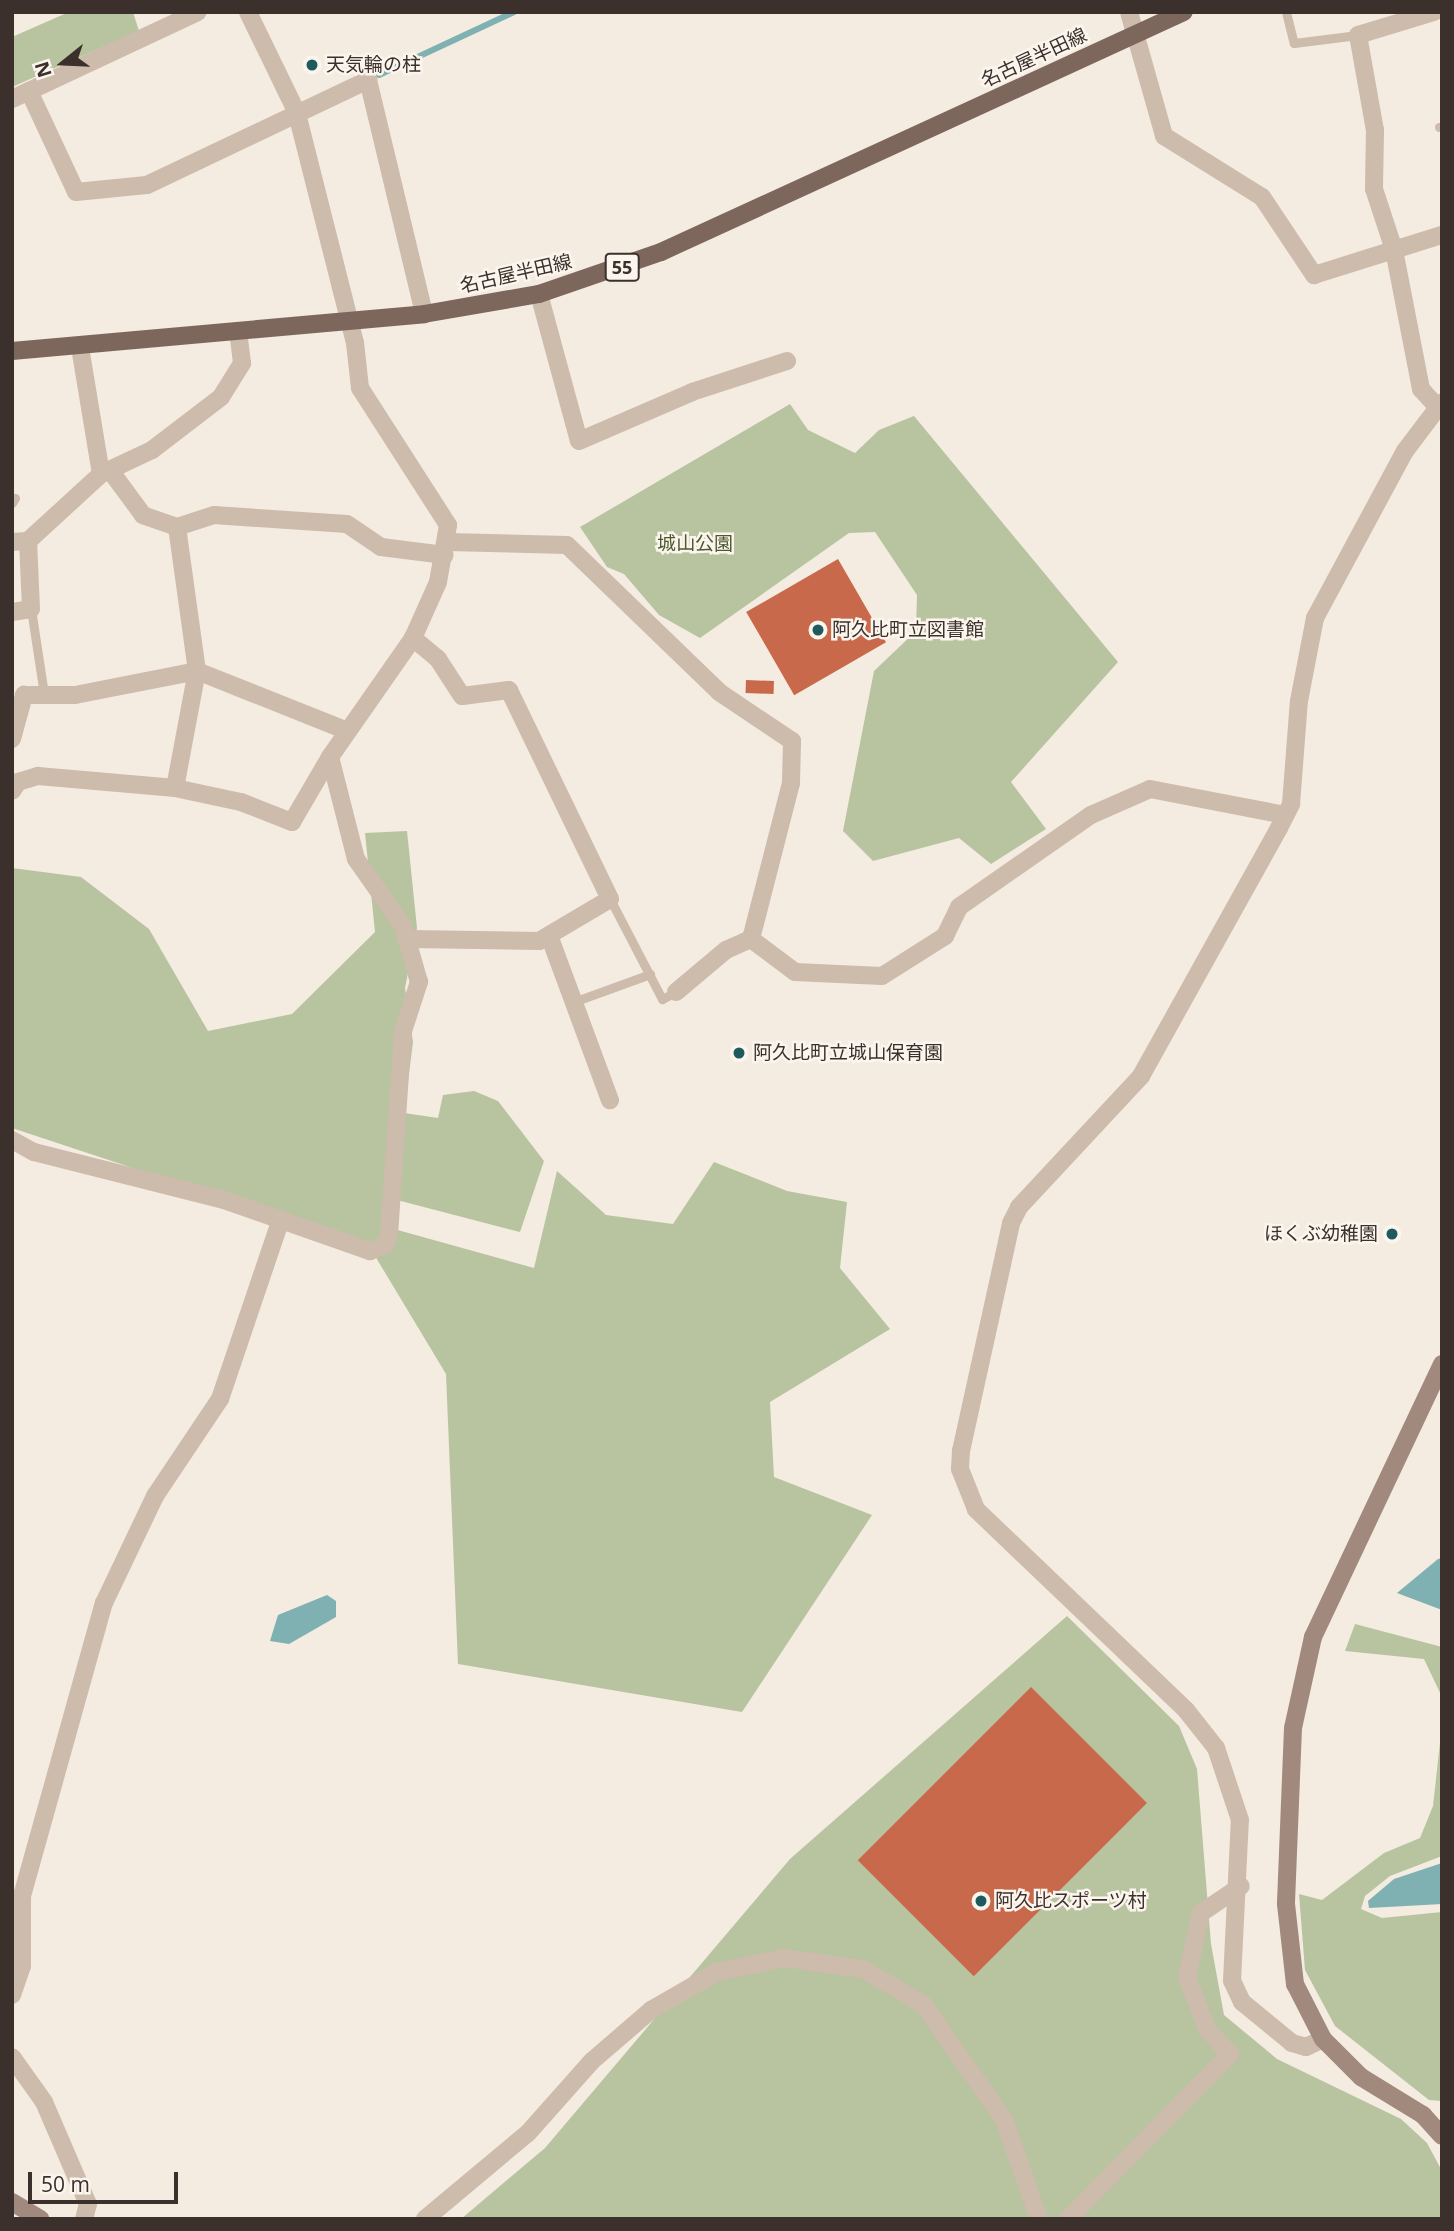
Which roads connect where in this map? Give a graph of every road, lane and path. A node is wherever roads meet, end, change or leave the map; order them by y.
1 (198, 12) edge
2 (248, 12) edge
3 (1129, 12) edge
4 (1184, 12) edge
5 (1286, 12) edge
6 (1434, 12) edge
7 (1133, 36) junction
8 (1358, 36) junction
9 (29, 91) junction
10 (12, 99) edge
11 (297, 113) junction
12 (1442, 234) edge
13 (1394, 250) junction
14 (539, 294) junction
15 (424, 314) junction
16 (348, 321) junction
17 (238, 331) junction
18 (80, 347) junction
19 (12, 351) edge
20 (787, 361) dead end
21 (1439, 405) edge
22 (107, 473) junction
23 (177, 527) junction
24 (20, 542) edge
25 (445, 549) junction
26 (31, 609) junction
27 (12, 612) edge
28 (413, 638) junction
29 (197, 671) junction
30 (44, 694) junction
31 (345, 730) junction
32 (12, 740) edge
33 (330, 757) junction
34 (175, 788) junction
35 (12, 791) edge
36 (1285, 815) junction
37 (610, 899) junction
38 (550, 938) junction
39 (409, 939) junction
40 (751, 939) junction
41 (650, 974) junction
42 (676, 992) joint
43 (576, 1002) junction
44 (610, 1100) dead end
45 (12, 1140) edge
46 (281, 1219) junction
47 (1442, 1364) edge
48 (1241, 1886) junction
49 (12, 1995) edge
50 (1322, 2039) junction
51 (12, 2057) edge
52 (1442, 2136) edge
53 (12, 2202) edge
54 (40, 2219) edge
55 (85, 2219) edge
56 (425, 2219) edge
57 (1040, 2219) edge
58 (1069, 2219) edge

1 - 9 street
2 - 11 street
3 - 7 street
4 - 7 main road, 名古屋半田線 / 55
5 - 8 lane
6 - 8 street
7 - 13 street
7 - 14 main road, 名古屋半田線 / 55
8 - 13 street
9 - 10 street
9 - 11 street
11 - 15 street
11 - 16 street
12 - 13 street
13 - 21 street
14 - 15 main road, 名古屋半田線 / 55
14 - 20 street
15 - 16 main road, 名古屋半田線 / 55
16 - 17 main road, 名古屋半田線 / 55
16 - 25 street
17 - 18 main road, 名古屋半田線 / 55
17 - 22 street
18 - 19 main road, 名古屋半田線 / 55
18 - 22 street
21 - 36 street
22 - 23 street
22 - 24 street
23 - 25 street
23 - 29 street
24 - 26 street
25 - 28 street
25 - 40 street
26 - 27 street
26 - 30 lane
28 - 31 street
28 - 37 street
29 - 30 street
29 - 31 street
29 - 34 street
30 - 32 street
31 - 33 street
33 - 34 street
33 - 39 street
34 - 35 street
36 - 40 street
36 - 48 street
37 - 38 street
37 - 41 lane
38 - 39 street
38 - 43 street
39 - 46 street
40 - 42 street
41 - 42 lane
41 - 43 lane
43 - 44 street
45 - 46 street
46 - 49 street
47 - 50 street
48 - 50 street
48 - 58 street
50 - 52 street
51 - 55 street
53 - 54 street
56 - 57 street

